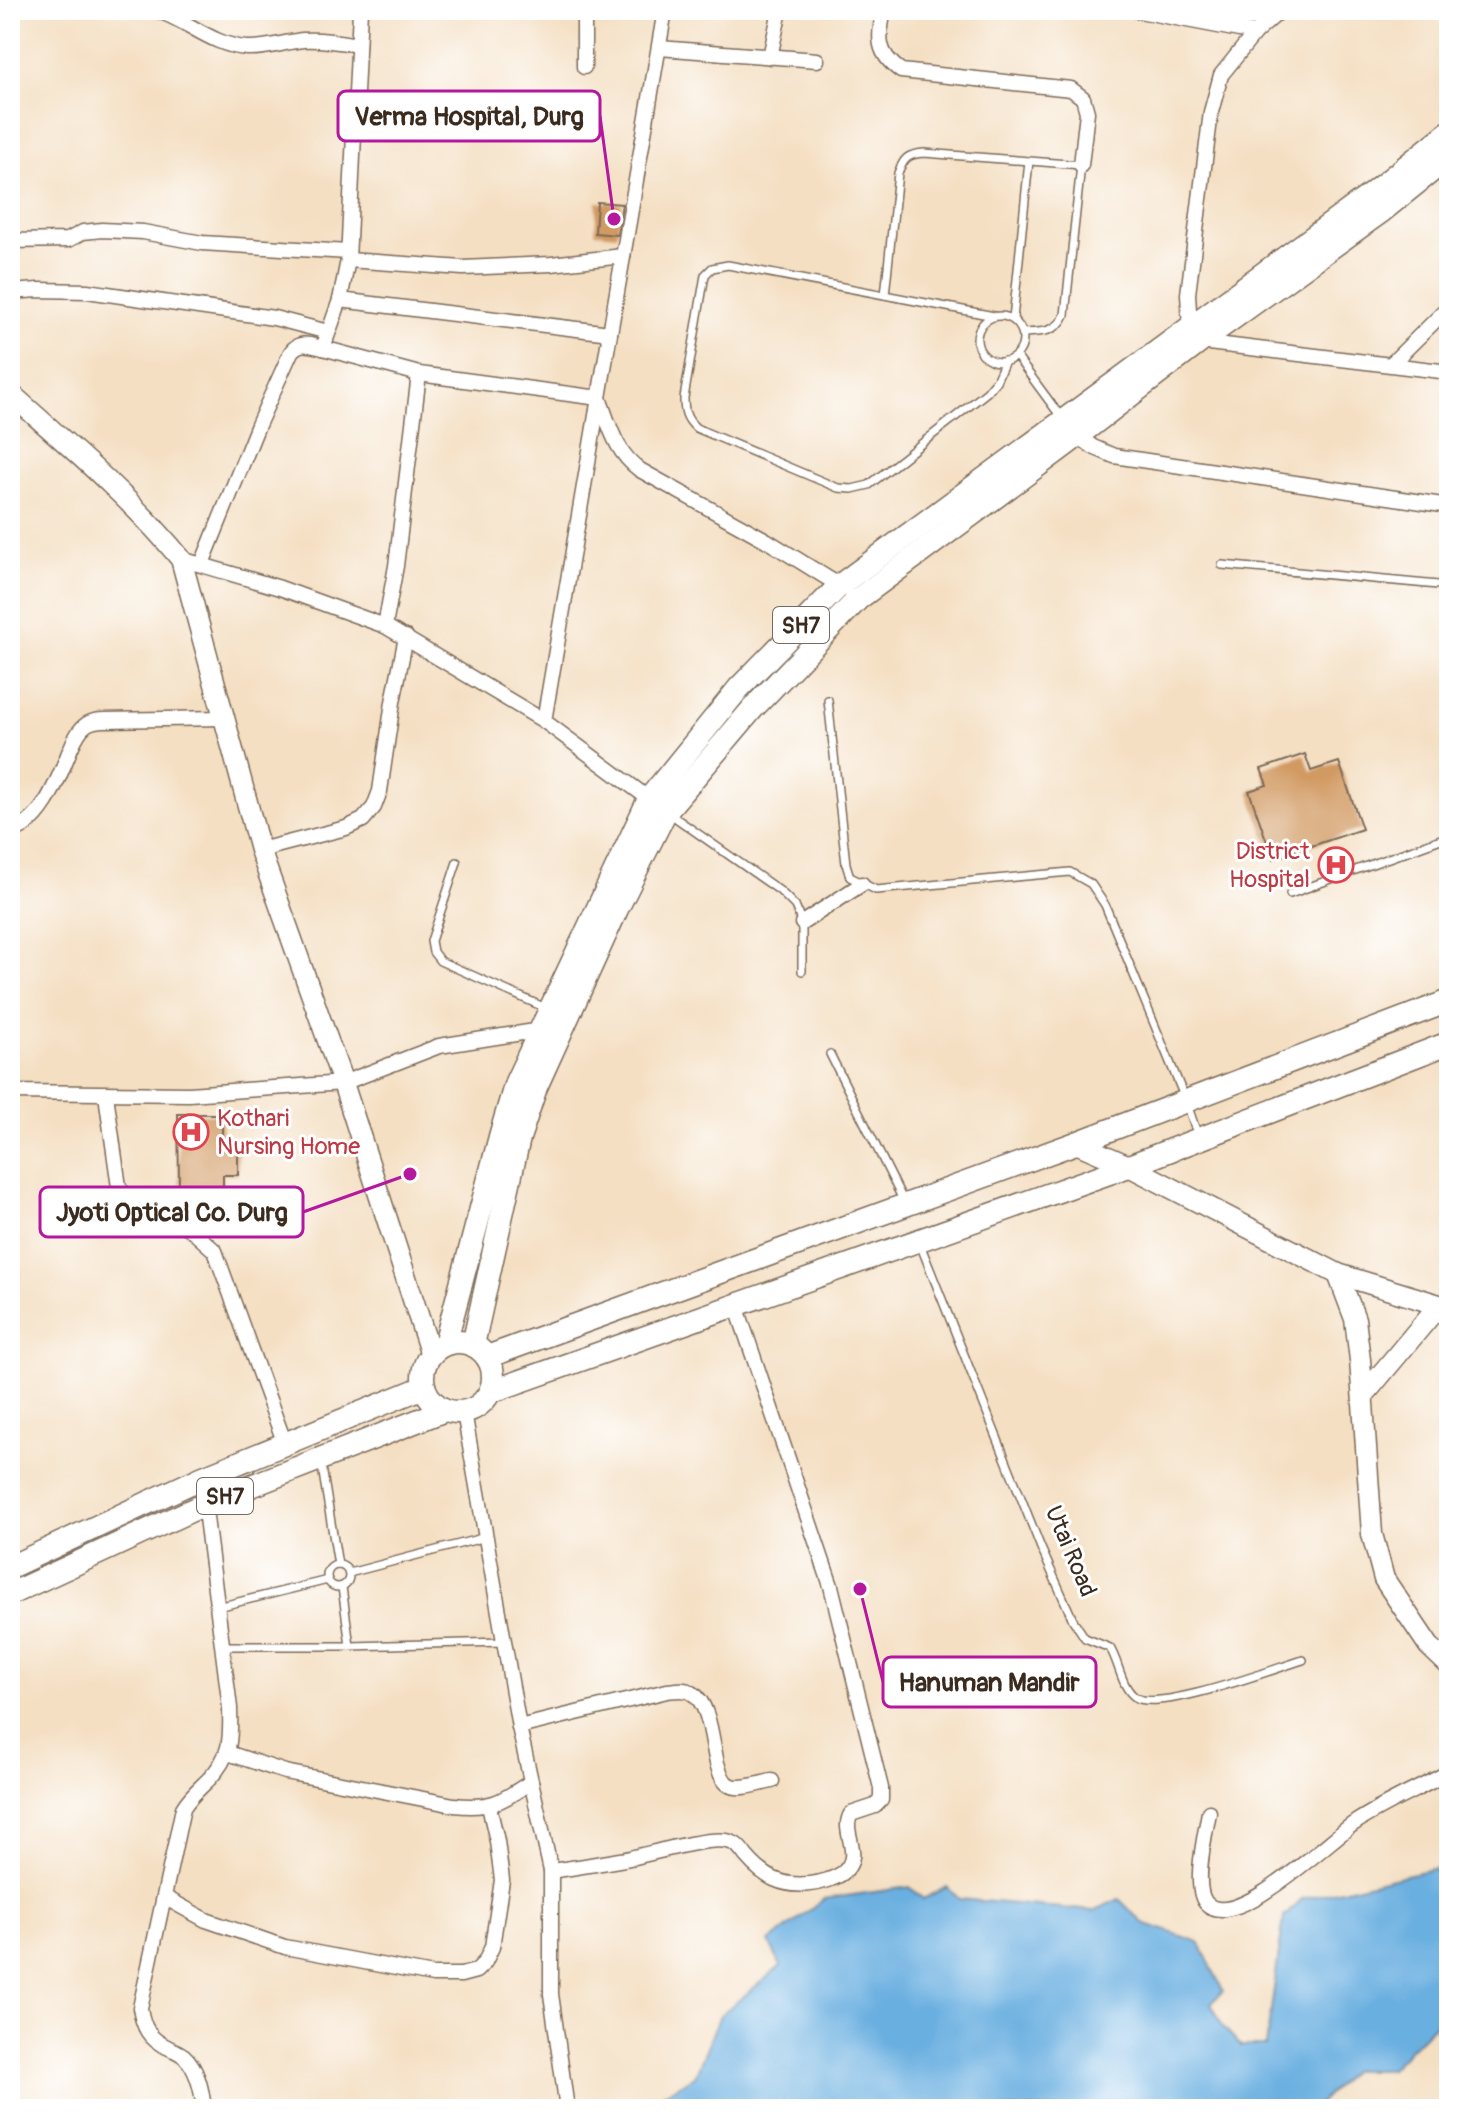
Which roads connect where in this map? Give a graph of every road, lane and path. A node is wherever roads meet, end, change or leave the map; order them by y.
1 (156, 10) edge
2 (360, 10) edge
3 (584, 10) edge
4 (665, 10) edge
5 (780, 10) edge
6 (884, 10) edge
7 (1134, 10) edge
8 (1281, 10) edge
9 (1255, 33) junction
10 (358, 45) junction
11 (659, 48) junction
12 (770, 57) junction
13 (817, 60) dead end
14 (584, 67) dead end
15 (1449, 132) edge
16 (1449, 157) edge
17 (1029, 161) junction
18 (1081, 165) junction
19 (10, 241) edge
20 (348, 256) junction
21 (623, 256) junction
22 (10, 292) edge
23 (885, 295) junction
24 (340, 300) junction
25 (1449, 307) edge
26 (994, 316) junction
27 (1013, 319) junction
28 (328, 332) junction
29 (610, 333) junction
30 (1023, 333) junction
31 (1195, 335) junction
32 (323, 348) junction
33 (1016, 356) junction
34 (1005, 361) junction
35 (1391, 364) junction
36 (1449, 372) edge
37 (419, 374) junction
38 (10, 393) edge
39 (599, 398) junction
40 (1071, 429) junction
41 (1449, 506) edge
42 (181, 559) junction
43 (202, 564) junction
44 (1222, 565) dead end
45 (1449, 586) edge
46 (849, 592) junction
47 (385, 626) junction
48 (406, 637) junction
49 (828, 700) dead end
50 (223, 718) junction
51 (544, 721) junction
52 (658, 805) junction
53 (10, 831) edge
54 (1449, 836) edge
55 (260, 850) junction
56 (457, 862) dead end
57 (862, 884) junction
58 (1290, 894) dead end
59 (802, 923) junction
60 (802, 971) dead end
61 (1449, 1001) edge
62 (553, 1020) junction
63 (1449, 1043) edge
64 (830, 1054) dead end
65 (343, 1083) junction
66 (10, 1092) edge
67 (106, 1095) junction
68 (1186, 1101) junction
69 (1199, 1140) junction
70 (1076, 1143) junction
71 (1129, 1166) junction
72 (906, 1205) junction
73 (919, 1242) junction
74 (1338, 1274) junction
75 (736, 1305) junction
76 (1444, 1307) edge
77 (438, 1350) junction
78 (480, 1351) junction
79 (424, 1387) junction
80 (490, 1392) junction
81 (1363, 1396) junction
82 (454, 1411) junction
83 (285, 1444) junction
84 (321, 1459) junction
85 (201, 1478) junction
86 (205, 1504) junction
87 (486, 1537) junction
88 (338, 1565) junction
89 (10, 1567) edge
90 (349, 1573) junction
91 (328, 1580) junction
92 (342, 1587) junction
93 (10, 1594) edge
94 (218, 1607) junction
95 (504, 1642) junction
96 (222, 1646) junction
97 (350, 1646) junction
98 (1303, 1660) dead end
99 (1449, 1665) edge
100 (519, 1727) junction
101 (228, 1753) junction
102 (1449, 1772) edge
103 (772, 1781) dead end
104 (531, 1782) junction
105 (489, 1806) junction
106 (1209, 1812) dead end
107 (551, 1871) junction
108 (164, 1897) junction
109 (204, 2109) edge
110 (567, 2109) edge

1 - 10 street
2 - 10 street
3 - 14 street
4 - 11 street
5 - 12 street
6 - 18 street
7 - 9 street
8 - 9 street
9 - 31 street
10 - 20 street
11 - 12 street
11 - 21 street
12 - 13 street
15 - 31 main road, SH7
16 - 31 main road, SH7
17 - 18 lane
17 - 23 lane
17 - 27 lane
18 - 30 lane
19 - 20 street
20 - 21 street
20 - 24 street
21 - 29 street
22 - 28 street
23 - 26 lane
23 - 34 lane
24 - 28 street
24 - 29 street
25 - 35 street
26 - 27 lane
26 - 34 lane
27 - 30 lane
28 - 32 street
29 - 39 street
30 - 33 lane
31 - 35 street
31 - 40 main road, SH7
32 - 37 street
32 - 43 street
33 - 34 lane
33 - 40 lane
35 - 36 street
37 - 39 street
37 - 47 street
38 - 42 street
39 - 46 street
39 - 51 street
40 - 41 street
40 - 46 main road, SH7
42 - 43 street
42 - 50 street
43 - 47 street
44 - 45 lane
46 - 52 main road, SH7
47 - 48 street
48 - 51 street
48 - 55 street
49 - 57 lane
50 - 53 street
50 - 55 street
51 - 52 street
52 - 59 lane
52 - 62 main road, SH7
54 - 58 lane
55 - 65 street
56 - 62 lane
57 - 59 street
57 - 68 lane
59 - 60 lane
61 - 68 main road
62 - 65 street
62 - 77 main road, SH7
62 - 78 main road, SH7
63 - 69 main road
64 - 72 lane
65 - 67 street
65 - 77 street
66 - 67 street
67 - 83 street
68 - 69 lane
68 - 70 main road
69 - 71 main road
70 - 71 street
70 - 72 main road
71 - 73 main road
71 - 74 street
72 - 78 main road
73 - 75 main road
73 - 98 lane, Utai Road
74 - 76 street
74 - 81 street
75 - 80 main road
75 - 107 street
76 - 81 street
77 - 78 main road
77 - 79 main road, SH7
78 - 80 main road, SH7
79 - 82 main road
79 - 83 main road, SH7
80 - 82 main road, SH7
81 - 99 street
82 - 84 main road, SH7
82 - 87 street
83 - 85 main road, SH7
84 - 86 main road, SH7
84 - 88 lane
85 - 86 street
85 - 89 main road, SH7
86 - 93 main road, SH7
86 - 94 street
87 - 90 lane
87 - 95 street
88 - 90 lane
88 - 91 lane
90 - 92 lane
91 - 92 lane
91 - 94 lane
92 - 97 lane
94 - 96 street
95 - 97 lane
95 - 100 street
96 - 97 lane
96 - 101 street
100 - 103 street
100 - 104 street
101 - 105 street
101 - 108 street
102 - 106 street
104 - 105 street
104 - 107 street
105 - 108 street
107 - 110 street
108 - 109 street

